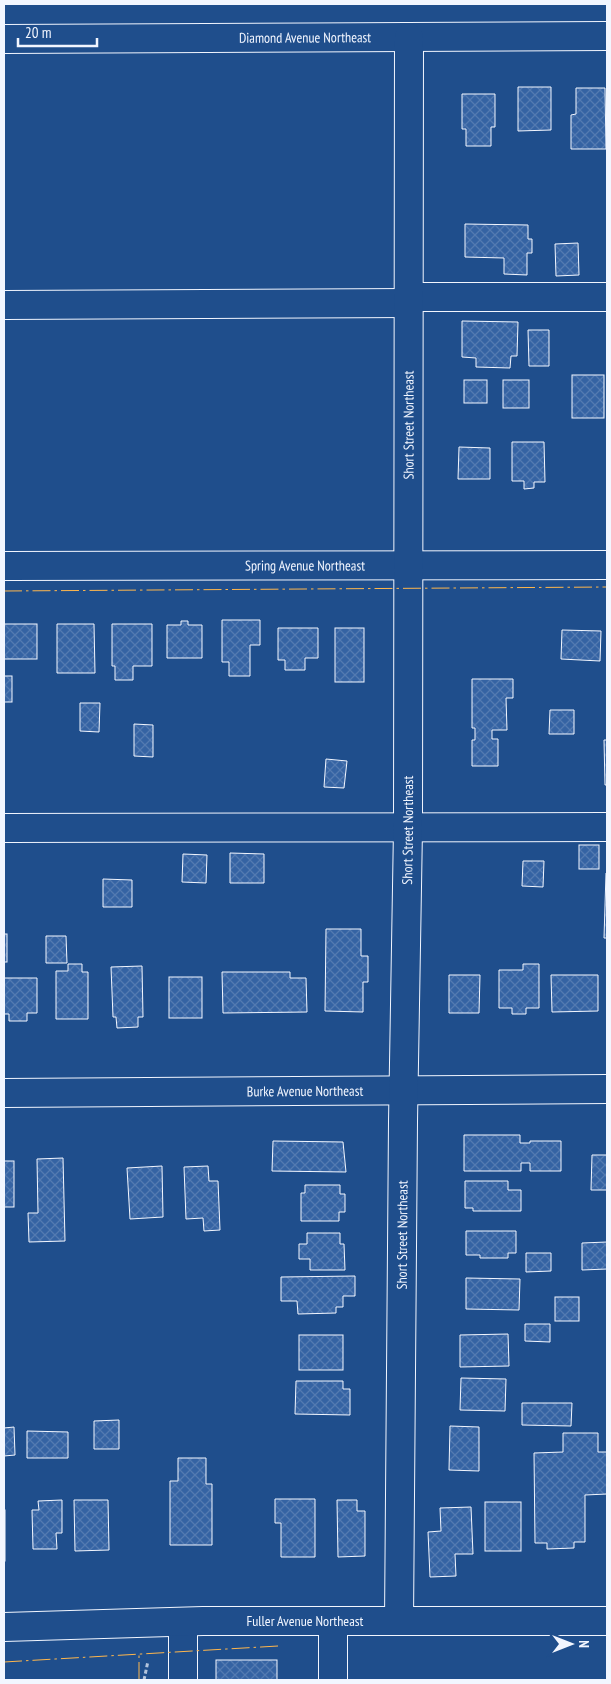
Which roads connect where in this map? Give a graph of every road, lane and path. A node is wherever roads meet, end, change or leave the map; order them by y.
1 (607, 36) edge
2 (409, 38) junction
3 (4, 39) edge
4 (607, 297) edge
5 (408, 300) junction
6 (4, 305) edge
7 (4, 566) edge
8 (408, 566) junction
9 (607, 566) edge
10 (607, 827) edge
11 (4, 828) edge
12 (408, 828) junction
13 (607, 1089) edge
14 (404, 1091) junction
15 (4, 1093) edge
16 (333, 1621) junction
17 (399, 1621) junction
18 (607, 1621) edge
19 (183, 1622) junction
20 (4, 1627) edge
21 (148, 1661) dead end
22 (144, 1680) edge
23 (183, 1680) edge
24 (333, 1680) edge

1 - 2 street, Diamond Avenue Northeast
2 - 3 street, Diamond Avenue Northeast
2 - 5 street, Short Street Northeast
4 - 5 street
5 - 6 street
5 - 8 street, Short Street Northeast
7 - 8 street, Spring Avenue Northeast
8 - 9 street, Spring Avenue Northeast
8 - 12 street, Short Street Northeast
10 - 12 street
11 - 12 street
12 - 14 street, Short Street Northeast
13 - 14 street, Burke Avenue Northeast
14 - 15 street, Burke Avenue Northeast
14 - 17 street, Short Street Northeast
16 - 17 street, Fuller Avenue Northeast
16 - 19 street, Fuller Avenue Northeast
16 - 24 street
17 - 18 street, Fuller Avenue Northeast
19 - 20 street, Fuller Avenue Northeast
19 - 23 street
21 - 22 path

